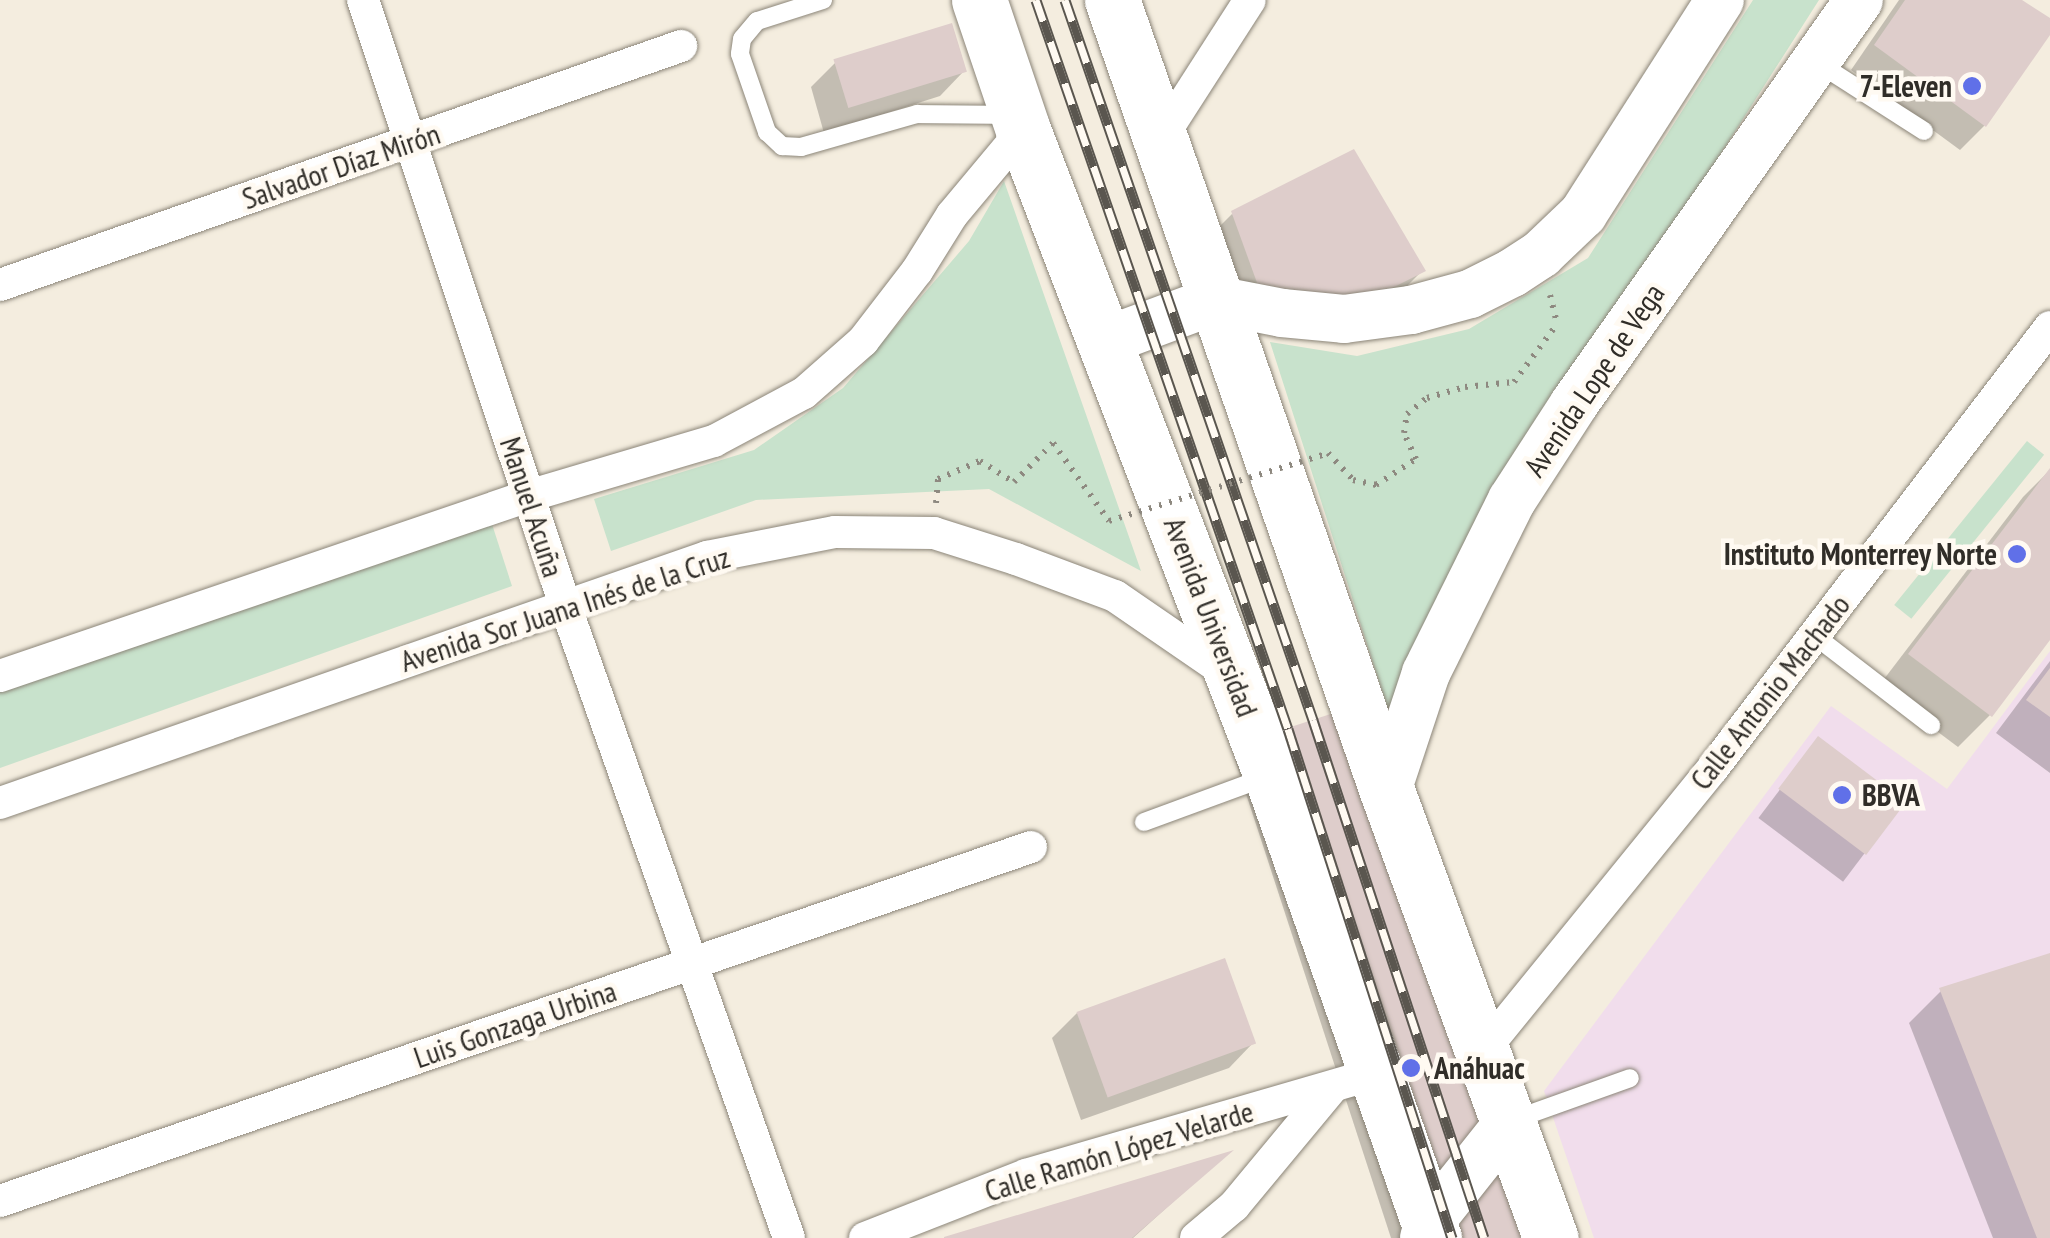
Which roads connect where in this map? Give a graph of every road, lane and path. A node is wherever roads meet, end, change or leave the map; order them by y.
1 (363, 0) edge
2 (823, 0) edge
3 (979, 0) edge
4 (1112, 0) edge
5 (1250, 0) edge
6 (1720, 0) edge
7 (1860, 0) edge
8 (681, 46) dead end
9 (1818, 63) junction
10 (1020, 122) junction
11 (1924, 131) dead end
12 (413, 140) junction
13 (1160, 140) junction
14 (0, 285) edge
15 (1216, 300) junction
16 (1556, 324) dead end
17 (2050, 326) edge
18 (1103, 342) junction
19 (938, 479) dead end
20 (528, 496) junction
21 (565, 605) junction
22 (1814, 635) junction
23 (0, 676) edge
24 (1236, 678) junction
25 (1931, 725) dead end
26 (1271, 775) junction
27 (1387, 791) junction
28 (0, 803) edge
29 (1144, 822) dead end
30 (1031, 848) dead end
31 (692, 964) junction
32 (1483, 1051) junction
33 (1630, 1078) dead end
34 (1354, 1081) junction
35 (1508, 1122) junction
36 (0, 1202) edge
37 (1429, 1233) edge
38 (789, 1238) edge
39 (865, 1238) edge
40 (1196, 1238) edge
41 (1550, 1238) edge

1 - 12 street, Manuel Acuña
2 - 10 lane
3 - 10 highway, Avenida Universidad
4 - 13 highway
5 - 13 street
6 - 15 main road
7 - 9 main road, Avenida Lope de Vega
8 - 12 street, Salvador Díaz Mirón
9 - 11 lane
9 - 27 main road, Avenida Lope de Vega
10 - 18 highway, Avenida Universidad
10 - 20 street
12 - 14 street, Salvador Díaz Mirón
12 - 20 street, Manuel Acuña
13 - 15 highway
15 - 18 main road
15 - 27 highway
16 - 19 path, bridge
17 - 22 street, Calle Antonio Machado
18 - 24 highway, Avenida Universidad
20 - 21 street, Manuel Acuña
20 - 23 street
21 - 24 street, Avenida Sor Juana Inés de la Cruz
21 - 28 street, Avenida Sor Juana Inés de la Cruz
21 - 31 street, Manuel Acuña
22 - 25 lane
22 - 32 street, Calle Antonio Machado
24 - 26 highway, Avenida Universidad
26 - 29 lane
26 - 34 highway, Avenida Universidad
27 - 32 highway
30 - 31 street, Luis Gonzaga Urbina
31 - 36 street, Luis Gonzaga Urbina
31 - 38 street, Manuel Acuña
32 - 35 highway
33 - 35 lane
34 - 37 highway, Avenida Universidad
34 - 39 street, Calle Ramón López Velarde
34 - 40 street
35 - 37 main road
35 - 41 highway

